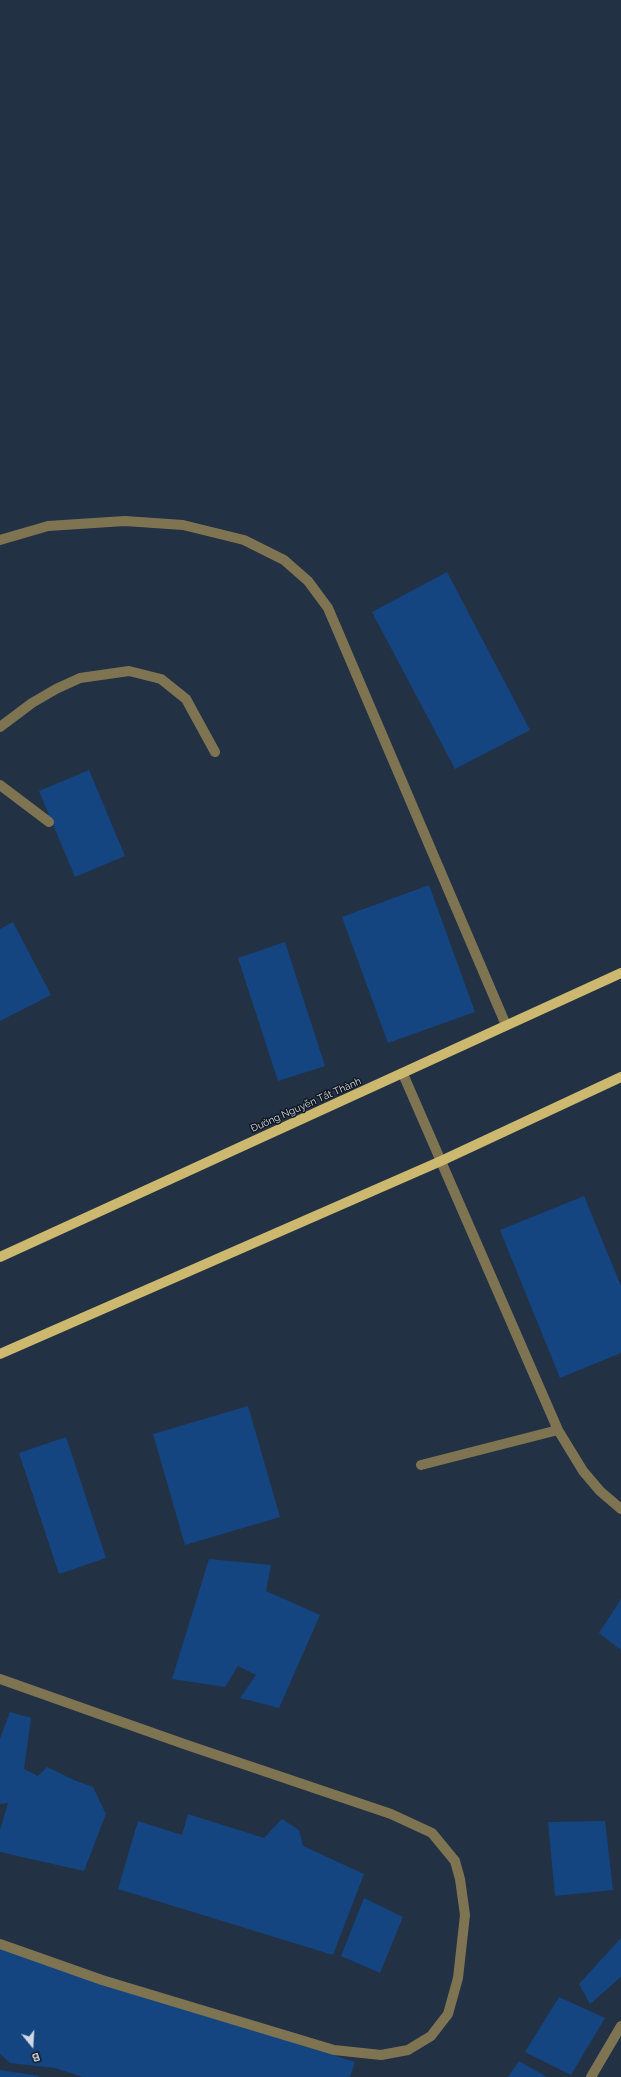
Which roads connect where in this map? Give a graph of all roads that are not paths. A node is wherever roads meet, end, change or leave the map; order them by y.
1 (0, 540) edge
2 (0, 727) edge
3 (215, 752) dead end
4 (0, 785) edge
5 (49, 822) dead end
6 (621, 973) edge
7 (506, 1026) junction
8 (403, 1074) junction
9 (621, 1077) edge
10 (441, 1161) junction
11 (0, 1258) edge
12 (0, 1354) edge
13 (558, 1430) junction
14 (421, 1465) dead end
15 (621, 1509) edge
16 (0, 1679) edge
17 (0, 1944) edge
18 (621, 2026) edge
19 (591, 2077) edge

1 - 7 street
2 - 3 street
4 - 5 street
6 - 7 main road, Đường Nguyễn Tất Thành
7 - 8 main road, Đường Nguyễn Tất Thành
8 - 10 street
8 - 11 main road, Đường Nguyễn Tất Thành
9 - 10 main road
10 - 12 main road
10 - 13 street
13 - 14 street
13 - 15 street
16 - 17 street
18 - 19 street

